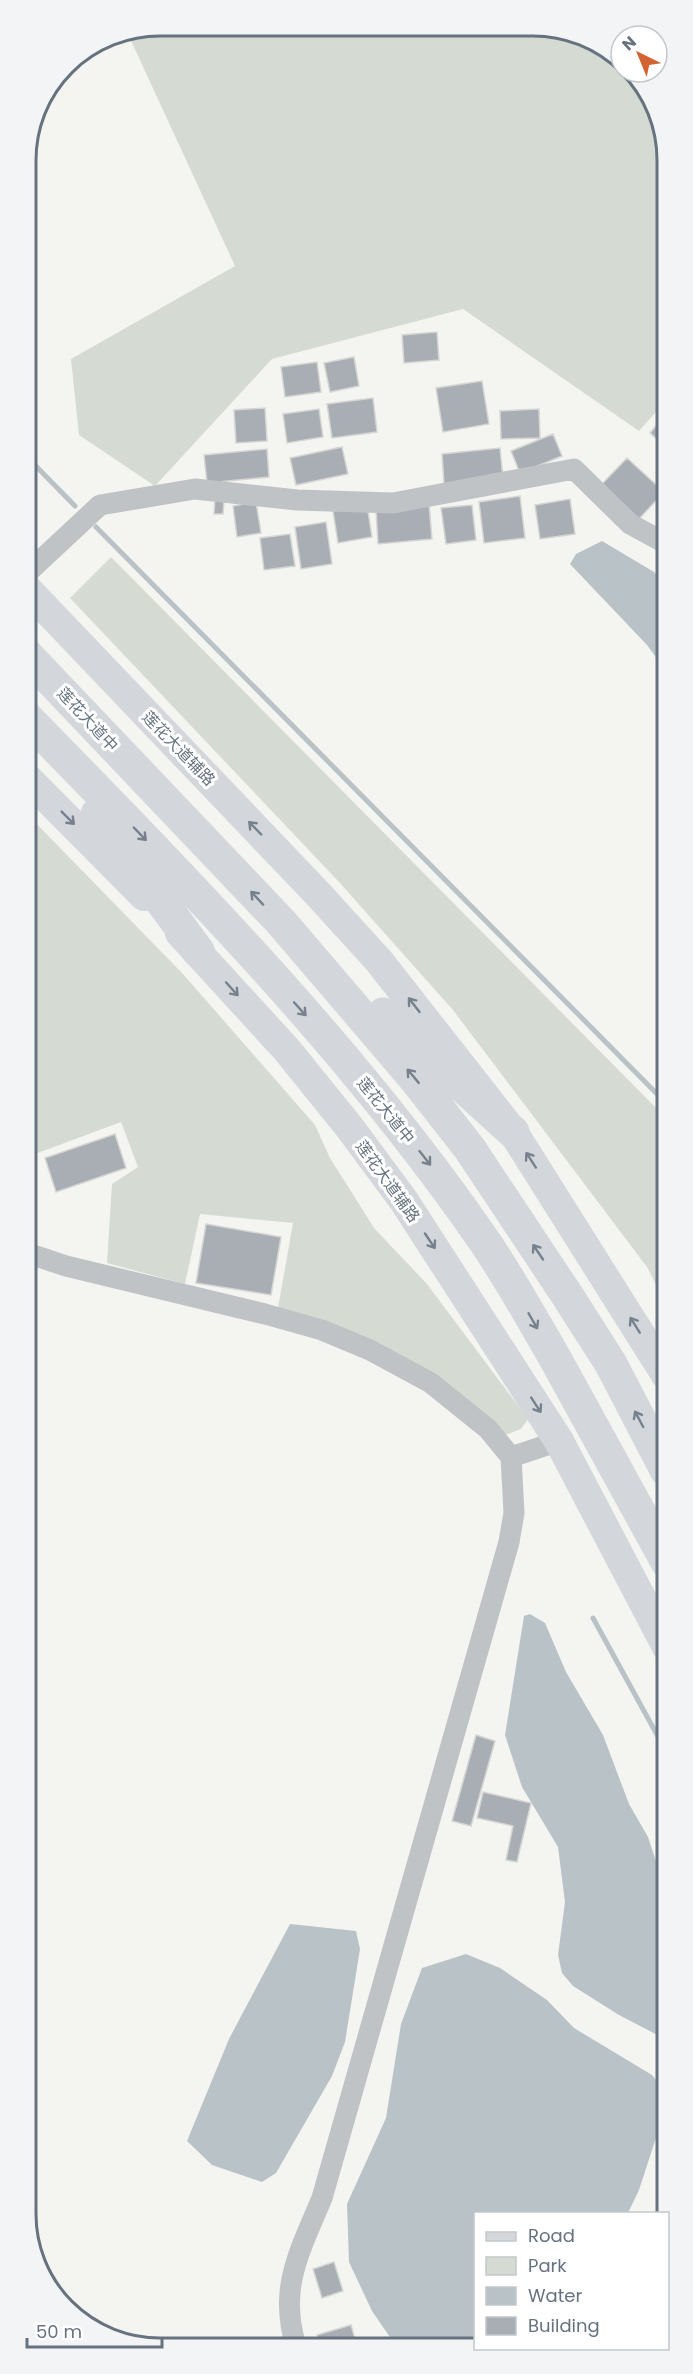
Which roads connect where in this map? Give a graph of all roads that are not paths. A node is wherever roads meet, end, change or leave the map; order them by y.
1 (657, 539) edge
2 (36, 565) edge
3 (36, 599) edge
4 (36, 665) edge
5 (36, 727) edge
6 (36, 731) edge
7 (36, 787) edge
8 (280, 922) junction
9 (198, 951) junction
10 (513, 1132) junction
11 (36, 1256) edge
12 (657, 1361) edge
13 (611, 1364) junction
14 (570, 1387) junction
15 (559, 1441) junction
16 (657, 1453) edge
17 (511, 1457) junction
18 (657, 1546) edge
19 (657, 1628) edge
20 (294, 2338) edge

1 - 2 street
10 -> 3 street, 莲花大道辅路
8 -> 4 main road, 莲花大道中
5 -> 14 main road, 莲花大道中
6 - 9 main road
7 -> 9 street, 莲花大道辅路
8 - 10 main road
13 -> 8 main road, 莲花大道中
9 -> 15 street, 莲花大道辅路
12 -> 10 street, 莲花大道辅路
11 - 17 street
13 - 14 main road
16 -> 13 main road, 莲花大道中
14 - 18 main road, 莲花大道中
15 - 17 street
15 - 19 street, 莲花大道辅路
17 - 20 street

